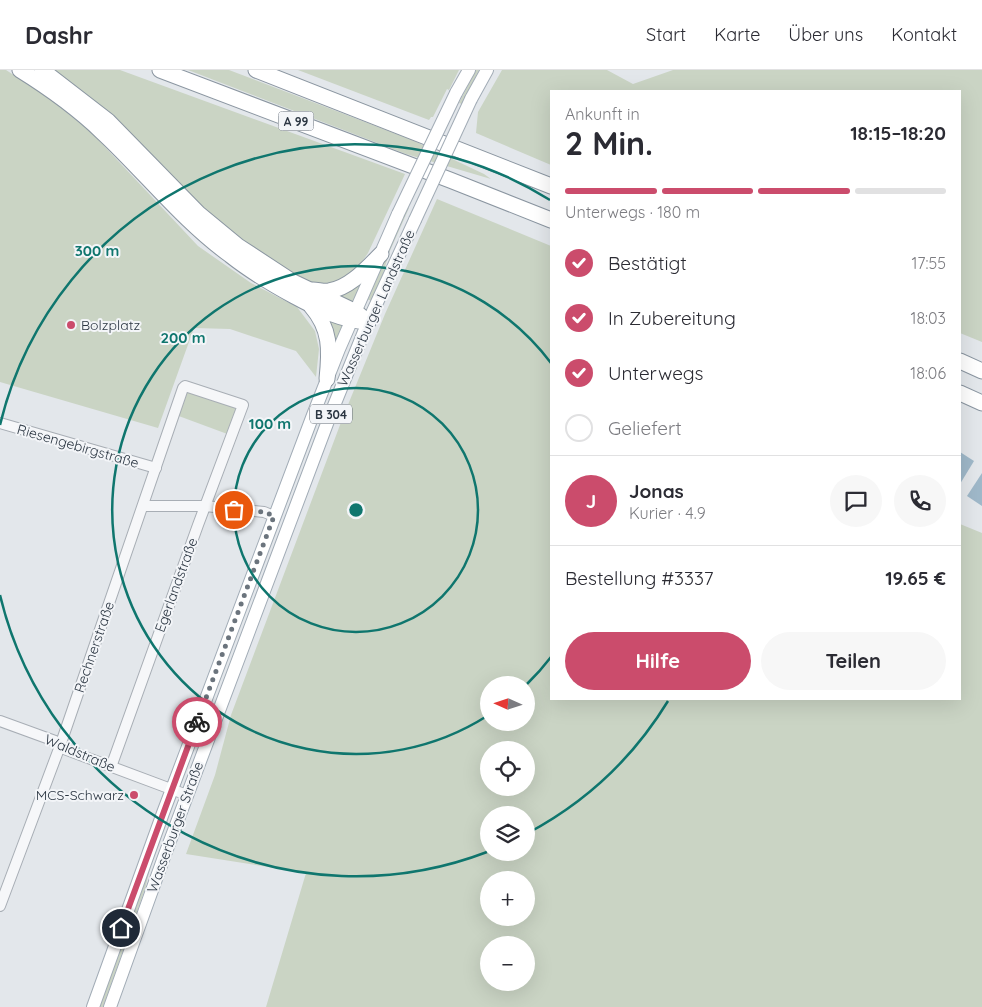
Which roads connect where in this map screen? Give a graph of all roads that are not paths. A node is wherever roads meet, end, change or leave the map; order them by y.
1 (20, 70) edge
2 (42, 70) edge
3 (160, 70) edge
4 (256, 70) edge
5 (469, 70) edge
6 (487, 70) edge
7 (269, 73) edge
8 (550, 186) edge
9 (550, 220) edge
10 (381, 254) junction
11 (308, 296) junction
12 (354, 316) junction
13 (368, 322) junction
14 (961, 361) edge
15 (982, 371) edge
16 (327, 379) junction
17 (961, 393) edge
18 (982, 403) edge
19 (243, 405) joint
20 (0, 423) edge
21 (156, 468) junction
22 (280, 501) joint
23 (143, 506) junction
24 (205, 506) junction
25 (295, 508) joint
26 (274, 516) junction
27 (0, 721) edge
28 (60, 746) junction
29 (111, 767) junction
30 (172, 790) junction
31 (187, 796) junction
32 (3, 886) edge
33 (0, 906) edge
34 (92, 1007) edge
35 (110, 1007) edge

1 - 11 highway
2 - 11 highway
3 - 9 highway, A 99
4 - 7 highway, A 99
5 - 10 main road, Wasserburger Landstraße / B 304, bridge
6 - 13 main road, Wasserburger Landstraße / B 304, bridge
7 - 8 highway, A 99
10 - 11 highway
10 - 12 main road, Wasserburger Landstraße / B 304
11 - 12 highway
11 - 16 highway
12 - 13 highway
12 - 16 main road, Wasserburger Landstraße / B 304
13 - 25 main road, Wasserburger Landstraße / B 304
14 - 15 highway
16 - 22 main road, Wasserburger Landstraße / B 304
17 - 18 highway
19 - 21 street, Rechnerstraße
19 - 24 street, Egerlandstraße
20 - 21 street, Riesengebirgstraße
21 - 23 street, Rechnerstraße
22 - 26 main road, Wasserburger Straße / B 304
23 - 24 street
23 - 28 street, Rechnerstraße
24 - 26 street
24 - 29 street, Egerlandstraße
25 - 31 main road, Wasserburger Straße / B 304
26 - 30 main road, Wasserburger Straße / B 304
27 - 28 street, Waldstraße
28 - 29 street, Waldstraße
28 - 32 street, Rechnerstraße
29 - 30 street, Waldstraße
30 - 31 street, Waldstraße
30 - 34 main road, Wasserburger Straße / B 304
31 - 35 main road, Wasserburger Straße / B 304
32 - 33 street, Rechnerstraße

